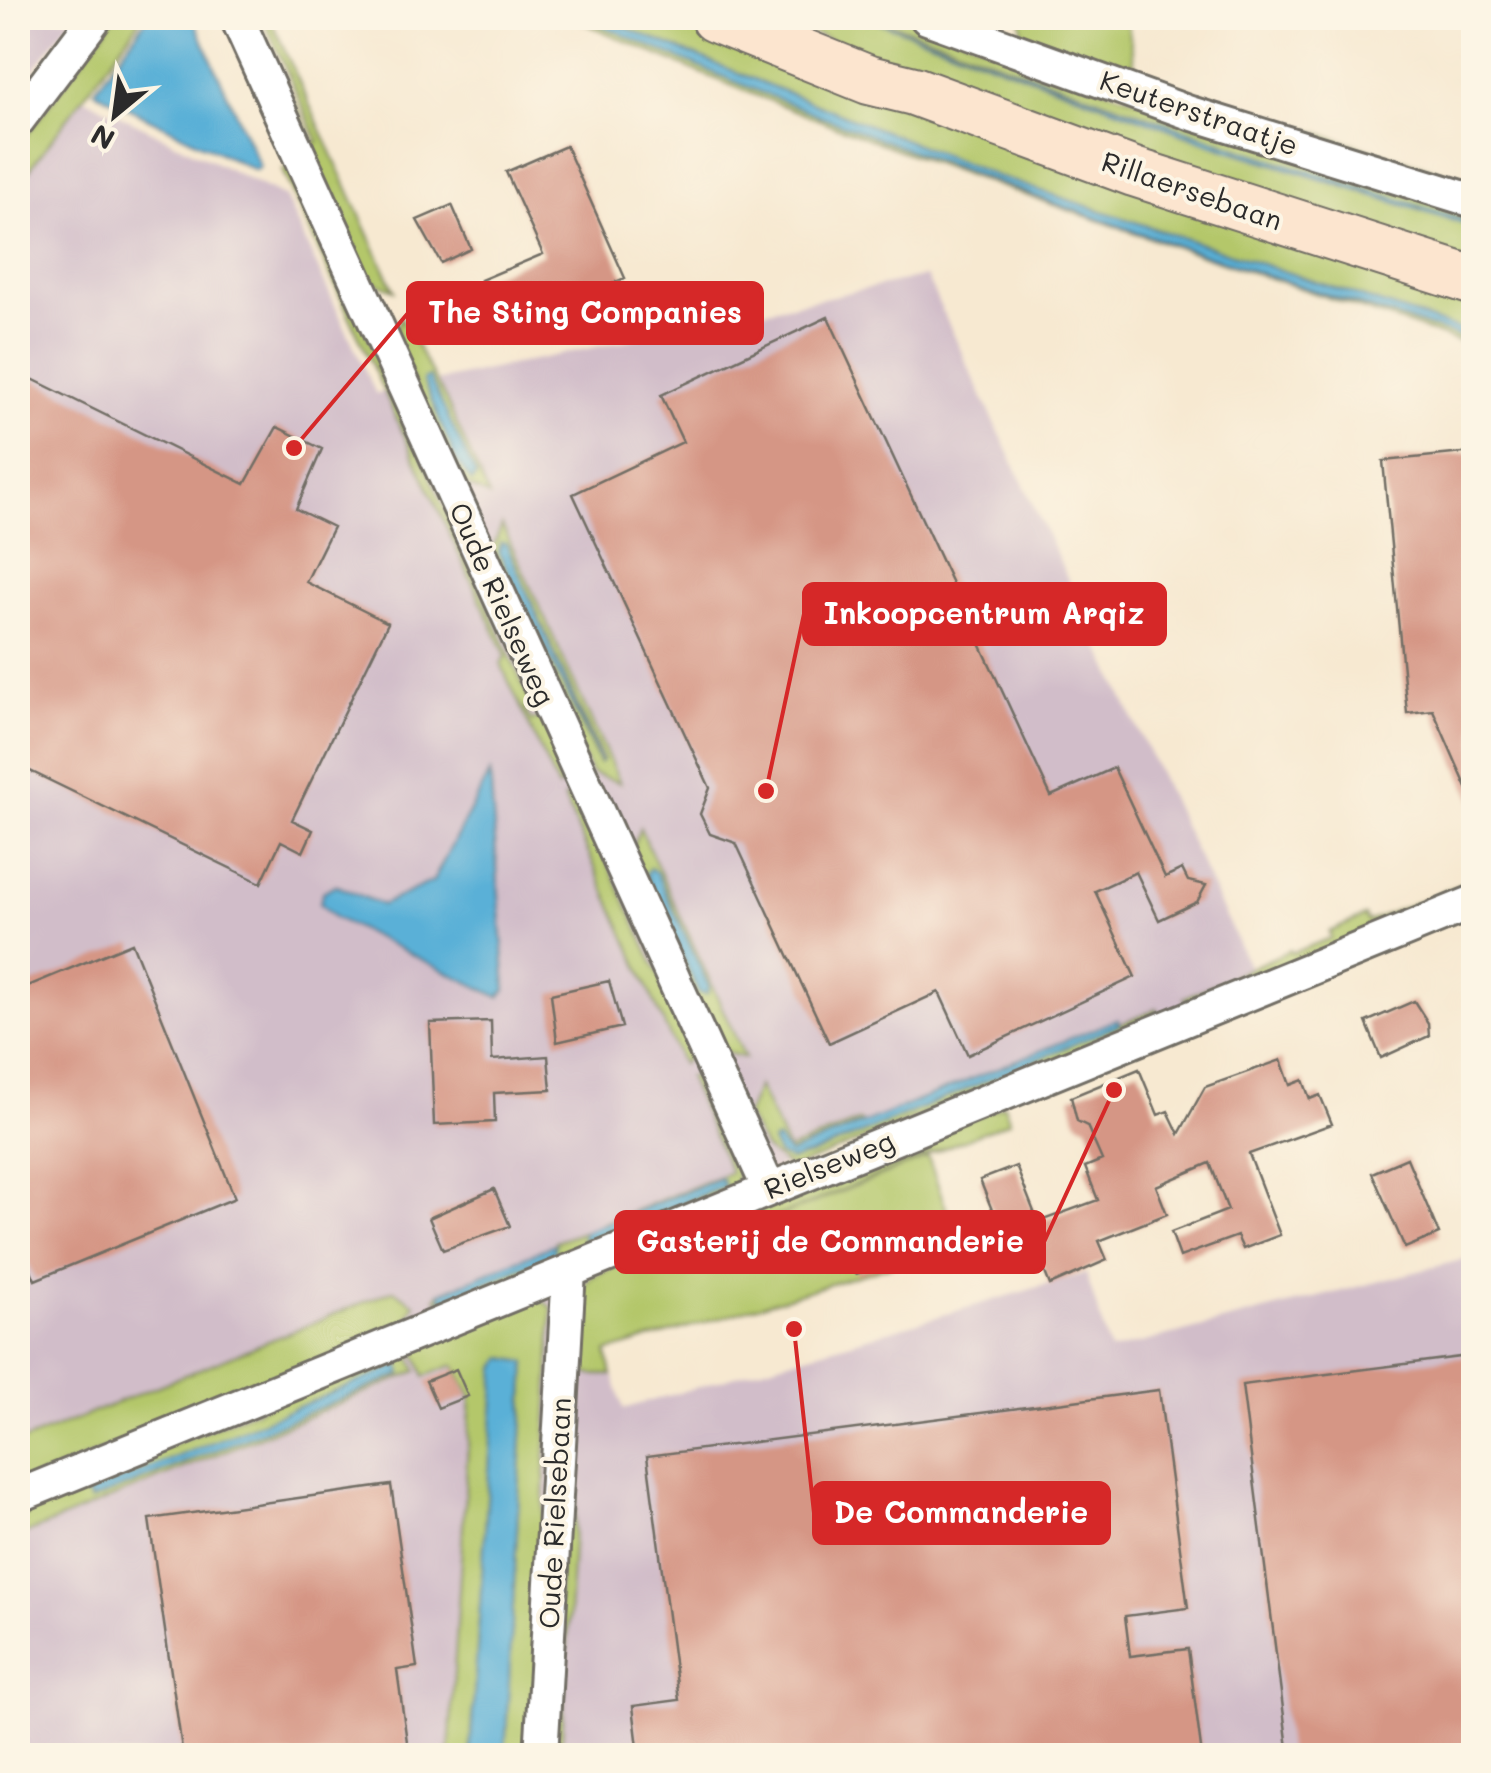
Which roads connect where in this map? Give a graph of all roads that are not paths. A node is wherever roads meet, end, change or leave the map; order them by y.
1 (95, 18) edge
2 (237, 18) edge
3 (715, 18) edge
4 (756, 18) edge
5 (927, 18) edge
6 (914, 91) junction
7 (18, 120) edge
8 (1474, 200) edge
9 (1474, 281) edge
10 (1474, 902) edge
11 (769, 1190) junction
12 (569, 1271) junction
13 (18, 1496) edge
14 (542, 1756) edge

1 - 7 street
2 - 11 street, Oude Rielseweg
3 - 6 street, Rillaersebaan
4 - 6 street, Rillaersebaan
5 - 8 street, Keuterstraatje
6 - 9 street, Rillaersebaan
10 - 11 street, Rielseweg
11 - 12 street, Rielseweg
12 - 13 street, Rielseweg
12 - 14 street, Oude Rielsebaan

